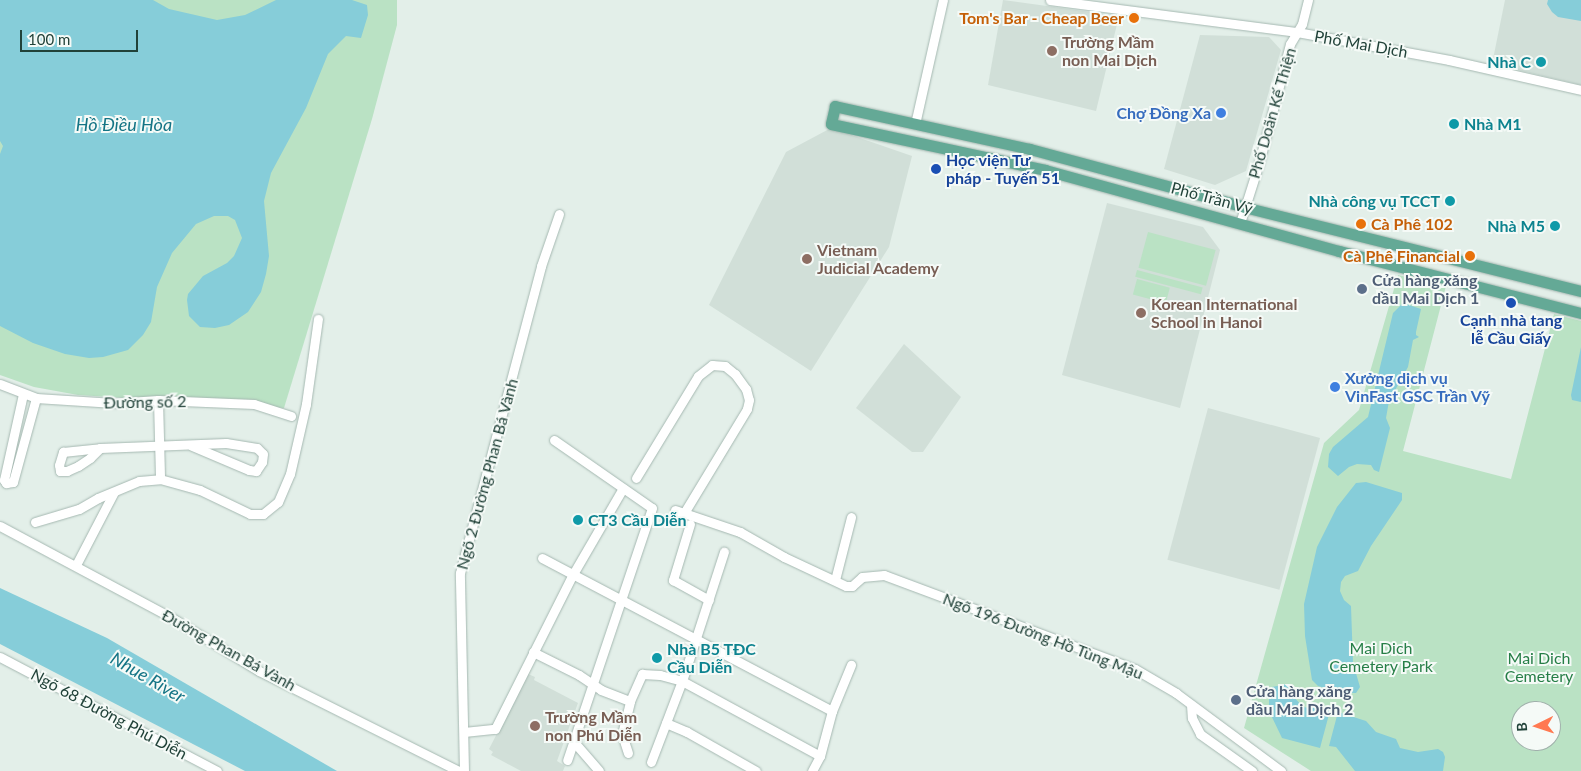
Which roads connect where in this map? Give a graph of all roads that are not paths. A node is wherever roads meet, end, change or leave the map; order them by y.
1 (943, 0) edge
2 (1050, 0) edge
3 (1308, 0) edge
4 (1297, 32) junction
5 (1581, 90) edge
6 (915, 124) junction
7 (911, 140) junction
8 (1245, 207) junction
9 (559, 214) dead end
10 (1240, 223) junction
11 (1581, 291) edge
12 (1581, 313) edge
13 (318, 320) dead end
14 (0, 384) edge
15 (22, 394) junction
16 (36, 398) junction
17 (158, 400) junction
18 (291, 416) dead end
19 (554, 440) dead end
20 (192, 446) junction
21 (159, 447) junction
22 (100, 448) dead end
23 (636, 478) dead end
24 (160, 479) junction
25 (623, 488) junction
26 (114, 492) junction
27 (851, 517) dead end
28 (35, 522) dead end
29 (690, 524) dead end
30 (0, 526) edge
31 (724, 552) dead end
32 (542, 558) dead end
33 (76, 565) junction
34 (573, 574) junction
35 (835, 580) junction
36 (622, 598) junction
37 (709, 600) junction
38 (696, 640) junction
39 (533, 652) junction
40 (0, 657) edge
41 (851, 664) dead end
42 (682, 681) junction
43 (593, 684) junction
44 (630, 701) junction
45 (1191, 705) junction
46 (832, 711) junction
47 (666, 723) junction
48 (464, 732) junction
49 (574, 742) junction
50 (628, 753) dead end
51 (820, 756) junction
52 (567, 760) dead end
53 (651, 762) dead end
54 (218, 771) edge
55 (459, 771) edge
56 (464, 771) edge
57 (598, 771) edge
58 (756, 771) edge
59 (812, 771) edge
60 (1252, 771) edge
61 (1281, 771) edge

1 - 6 street
2 - 4 street, Phố Mai Dịch
3 - 4 street, Phố Doãn Kế Thiện
4 - 5 street, Phố Mai Dịch
4 - 8 street, Phố Doãn Kế Thiện
6 - 7 main road
6 - 7 main road, Phố Trần Vỹ
6 - 8 main road, Phố Trần Vỹ
7 - 10 main road, Phố Trần Vỹ
8 - 10 street, Phố Doãn Kế Thiện
8 - 11 main road, Phố Trần Vỹ
9 - 48 street, Ngõ 2 Đường Phan Bá Vành
10 - 12 main road, Phố Trần Vỹ
13 - 24 street
14 - 15 street, Đường số 2
15 - 16 street, Đường số 2
15 - 16 street
16 - 17 street, Đường số 2
17 - 18 street, Đường số 2
17 - 21 street
19 - 25 street
20 - 20 street
20 - 21 street
21 - 22 street
21 - 24 street
23 - 35 street
24 - 26 street
25 - 34 street
25 - 36 street
26 - 28 street
26 - 33 street
27 - 35 street
29 - 37 street
30 - 33 street, Đường Phan Bá Vành
31 - 37 street
32 - 34 street
33 - 55 street, Đường Phan Bá Vành
34 - 36 street
34 - 39 street
35 - 45 street, Ngõ 196 Đường Hồ Tùng Mậu
36 - 38 street
36 - 43 street
37 - 38 street
38 - 42 street
38 - 46 street
39 - 43 street
39 - 48 street
40 - 54 street, Ngõ 68 Đường Phú Diễn
41 - 46 street
42 - 44 street
42 - 47 street
42 - 51 street
43 - 44 street
43 - 49 street
44 - 50 street
45 - 60 street
45 - 61 street, Ngõ 196 Đường Hồ Tùng Mậu
46 - 51 street
47 - 53 street
47 - 58 street
48 - 56 street, Ngõ 2 Đường Phan Bá Vành
49 - 52 street
49 - 57 street
51 - 59 street

